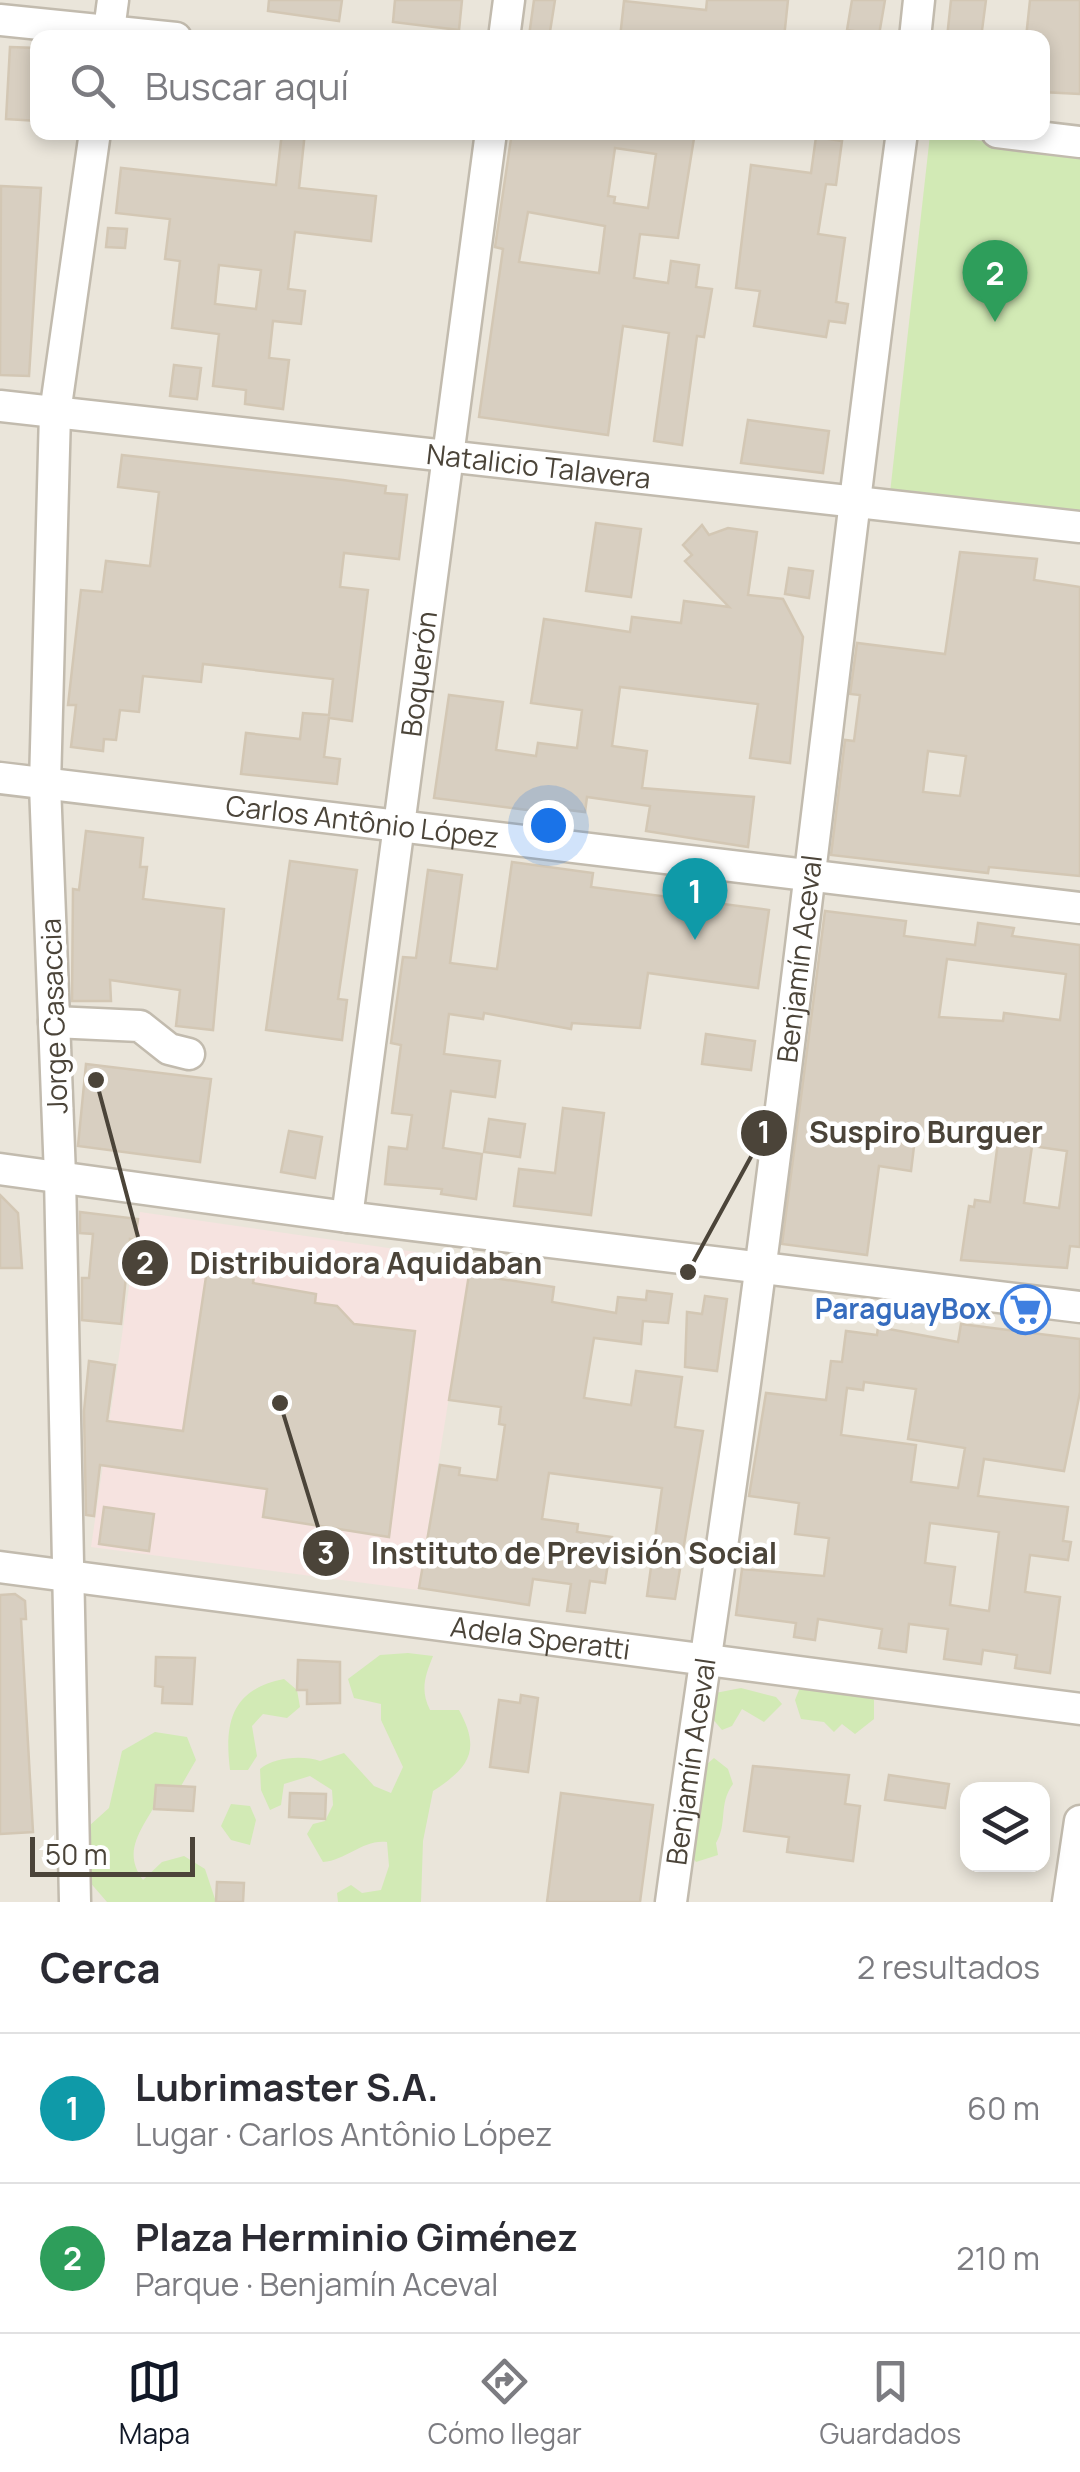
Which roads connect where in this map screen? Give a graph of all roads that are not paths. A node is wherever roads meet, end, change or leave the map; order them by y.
1 (509, 0) edge
2 (920, 0) edge
3 (0, 20) edge
4 (110, 22) edge
5 (143, 30) edge
6 (505, 30) edge
7 (915, 30) edge
8 (1050, 138) edge
9 (93, 140) edge
10 (490, 140) edge
11 (901, 140) edge
12 (1080, 142) edge
13 (0, 406) edge
14 (54, 413) junction
15 (447, 454) junction
16 (852, 499) junction
17 (1080, 527) edge
18 (0, 778) edge
19 (45, 785) junction
20 (400, 826) junction
21 (811, 874) junction
22 (1080, 908) edge
23 (54, 1022) junction
24 (189, 1054) dead end
25 (0, 1169) edge
26 (60, 1176) junction
27 (347, 1217) junction
28 (761, 1268) junction
29 (1080, 1308) edge
30 (0, 1567) edge
31 (68, 1576) junction
32 (704, 1659) junction
33 (1080, 1709) edge
34 (1080, 1820) edge
35 (76, 1902) edge
36 (671, 1902) edge
37 (1068, 1902) edge

1 - 6 street
2 - 7 street
3 - 4 street
4 - 5 street
8 - 12 street
9 - 14 street, Jorge Casaccia
10 - 15 street, Boquerón
11 - 16 street, Benjamín Aceval
13 - 14 street, Natalicio Talavera
14 - 15 street, Natalicio Talavera
14 - 19 street, Jorge Casaccia
15 - 16 street, Natalicio Talavera
15 - 20 street, Boquerón
16 - 17 street, Natalicio Talavera
16 - 21 street, Benjamín Aceval
18 - 19 street, Carlos Antônio López
19 - 20 street, Carlos Antônio López
19 - 23 street, Jorge Casaccia
20 - 21 street, Carlos Antônio López
20 - 27 street, Boquerón
21 - 22 street, Carlos Antônio López
21 - 28 street, Benjamín Aceval
23 - 24 street
23 - 26 street, Jorge Casaccia
25 - 26 street
26 - 27 street
26 - 31 street, Jorge Casaccia
27 - 28 street
28 - 29 street
28 - 32 street, Benjamín Aceval
30 - 31 street, Adela Speratti
31 - 32 street, Adela Speratti
31 - 35 street, Jorge Casaccia
32 - 33 street, Adela Speratti
32 - 36 street, Benjamín Aceval
34 - 37 street

